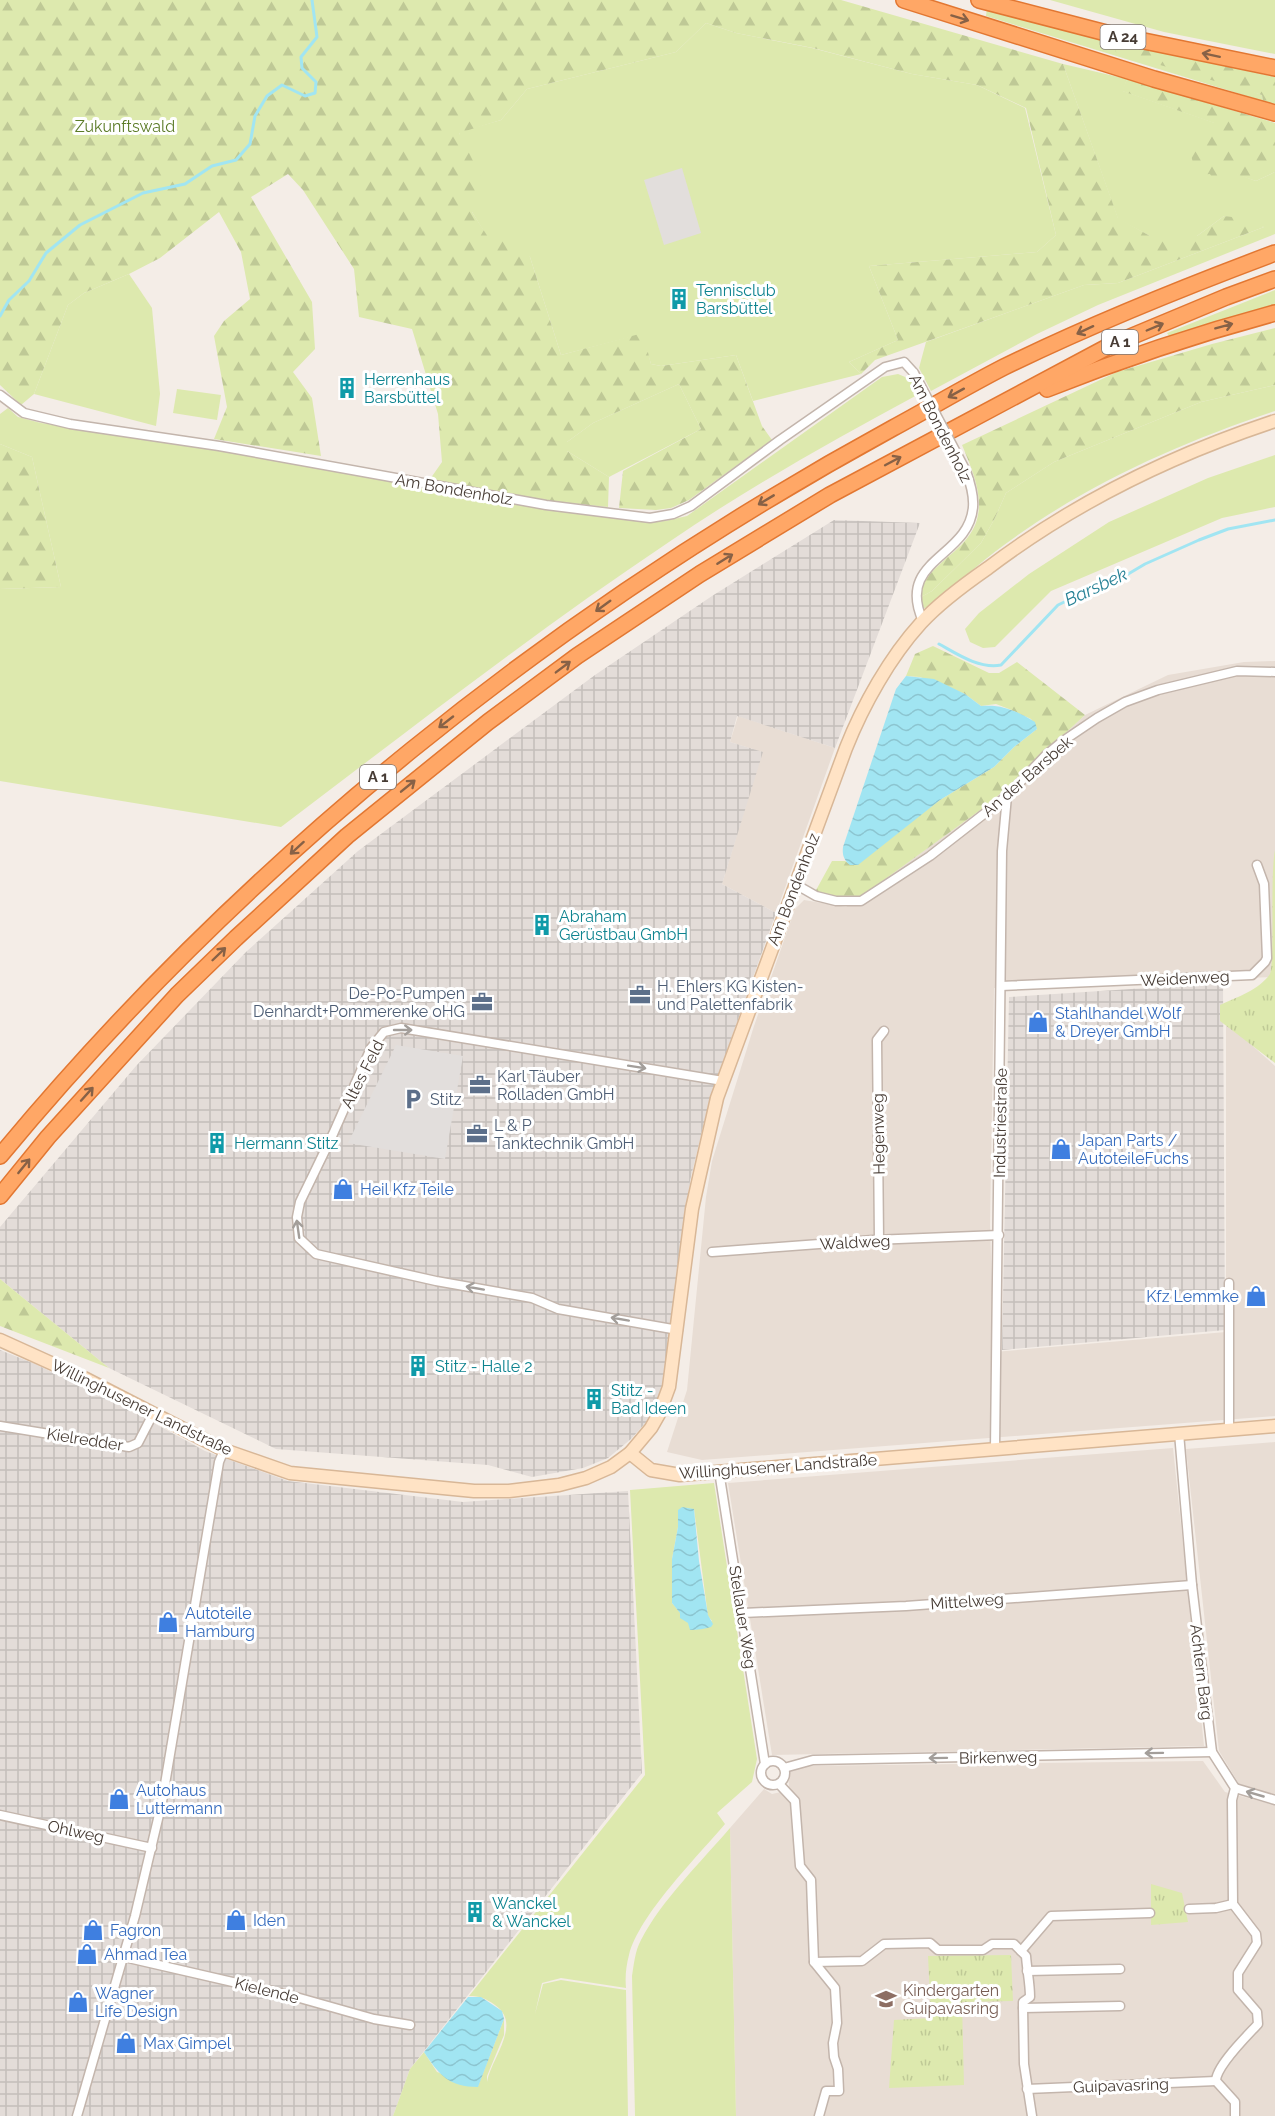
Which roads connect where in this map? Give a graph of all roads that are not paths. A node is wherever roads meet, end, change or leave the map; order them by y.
1 (904, 0) edge
2 (979, 0) edge
3 (1275, 68) edge
4 (1275, 113) edge
5 (1275, 253) edge
6 (1275, 279) edge
7 (1275, 313) edge
8 (0, 395) edge
9 (972, 419) junction
10 (1275, 421) edge
11 (923, 621) junction
12 (1275, 672) edge
13 (1007, 796) junction
14 (1257, 865) dead end
15 (795, 884) junction
16 (1002, 986) junction
17 (884, 1031) dead end
18 (723, 1081) junction
19 (0, 1156) edge
20 (0, 1196) edge
21 (999, 1235) junction
22 (879, 1240) junction
23 (712, 1252) dead end
24 (1229, 1283) dead end
25 (678, 1330) junction
26 (0, 1340) edge
27 (153, 1414) junction
28 (0, 1426) edge
29 (1275, 1426) edge
30 (1229, 1430) junction
31 (1179, 1433) junction
32 (995, 1449) junction
33 (224, 1450) junction
34 (630, 1453) junction
35 (719, 1471) junction
36 (1192, 1586) junction
37 (743, 1613) junction
38 (1212, 1752) junction
39 (765, 1764) junction
40 (784, 1768) junction
41 (779, 1784) junction
42 (1234, 1788) junction
43 (1275, 1800) edge
44 (0, 1815) edge
45 (152, 1848) junction
46 (1233, 1904) junction
47 (1189, 1909) dead end
48 (1150, 1913) dead end
49 (1022, 1951) junction
50 (124, 1957) junction
51 (814, 1962) junction
52 (1120, 1969) dead end
53 (1027, 1971) junction
54 (1120, 2006) dead end
55 (1023, 2008) junction
56 (410, 2025) dead end
57 (1216, 2081) junction
58 (1026, 2089) junction
59 (78, 2116) edge
60 (819, 2116) edge
61 (1032, 2116) edge
62 (1235, 2116) edge

1 -> 4 highway, A 24
3 -> 2 highway, A 24
5 -> 19 highway, A 1
9 -> 6 highway, A 1
9 -> 7 highway
8 - 11 street, Am Bondenholz, bridge
20 -> 9 highway, A 1
10 - 11 main road
11 - 15 main road, Am Bondenholz
12 - 13 street, An der Barsbek
13 - 15 street, An der Barsbek
13 - 16 street, Industriestraße
14 - 16 street, Weidenweg
15 - 18 main road, Am Bondenholz
16 - 21 street, Industriestraße
17 - 22 street, Hegenweg
18 - 25 main road, Am Bondenholz
25 -> 18 street, Altes Feld
21 - 22 street, Waldweg
21 - 32 street, Industriestraße
22 - 23 street, Waldweg
24 - 30 street
25 - 34 main road, Am Bondenholz
26 - 27 main road, Willinghusener Landstraße
27 - 28 street, Kielredder
27 - 33 main road, Willinghusener Landstraße
29 - 30 main road, Willinghusener Landstraße
30 - 31 main road, Willinghusener Landstraße
31 - 32 main road, Willinghusener Landstraße
31 - 36 street, Achtern Barg
32 - 35 main road, Willinghusener Landstraße
33 - 34 main road, Willinghusener Landstraße
33 - 45 street
34 - 35 main road, Willinghusener Landstraße
35 - 37 street, Stellauer Weg
36 - 37 street, Mittelweg
36 - 38 street, Achtern Barg
37 - 39 street, Stellauer Weg
38 -> 40 street, Birkenweg
38 - 42 street, Achtern Barg
39 - 40 street
39 - 41 street, Stellauer Weg
40 - 41 street
41 - 51 street
43 -> 42 street
42 - 46 street
44 - 45 street, Ohlweg
45 - 50 street
46 - 47 street
46 - 57 street
48 - 49 street
49 - 51 street
49 - 53 street
50 - 56 street, Kielende
50 - 59 street
51 - 60 street
52 - 53 street
53 - 55 street
54 - 55 street
55 - 58 street
57 - 58 street, Guipavasring
57 - 62 street
58 - 61 street

